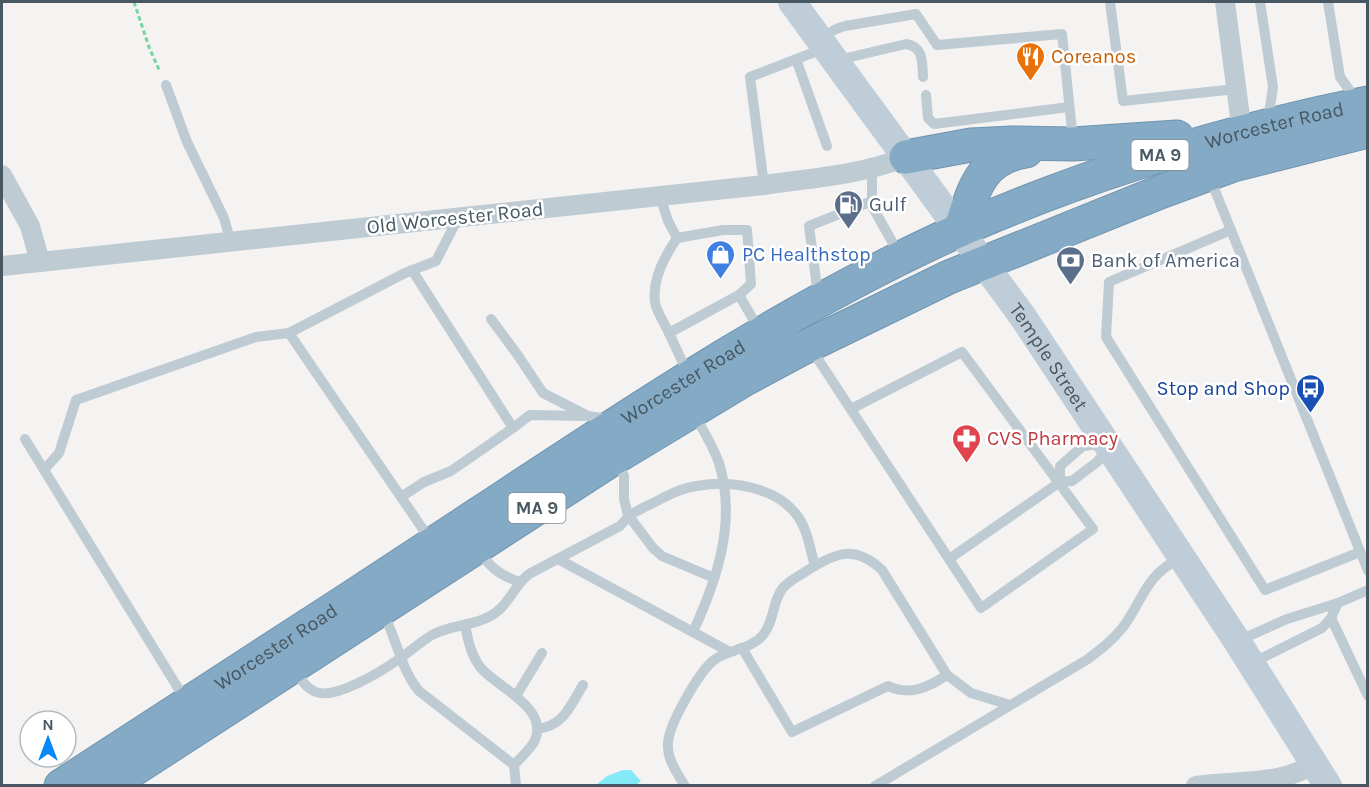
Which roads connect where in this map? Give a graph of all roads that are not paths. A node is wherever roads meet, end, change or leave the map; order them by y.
1 (792, 2) edge
2 (1110, 2) edge
3 (1226, 2) edge
4 (1260, 2) edge
5 (1328, 2) edge
6 (827, 49) junction
7 (796, 59) junction
8 (923, 77) dead end
9 (166, 85) road end
10 (1236, 89) junction
11 (926, 95) dead end
12 (1069, 107) junction
13 (1365, 113) edge
14 (1255, 129) junction
15 (1073, 144) junction
16 (827, 146) dead end
17 (906, 157) junction
18 (872, 168) junction
19 (1208, 174) junction
20 (2, 175) edge
21 (764, 185) junction
22 (660, 196) junction
23 (872, 201) junction
24 (458, 218) junction
25 (960, 230) junction
26 (1231, 230) junction
27 (677, 238) junction
28 (231, 243) junction
29 (901, 259) junction
30 (40, 262) junction
31 (984, 262) junction
32 (2, 266) edge
33 (412, 270) junction
34 (740, 295) junction
35 (819, 302) junction
36 (490, 319) dead end
37 (289, 333) junction
38 (669, 333) junction
39 (762, 334) junction
40 (808, 345) junction
41 (690, 378) junction
42 (851, 409) junction
43 (692, 410) junction
44 (604, 418) junction
45 (513, 428) junction
46 (26, 439) dead end
47 (1107, 443) junction
48 (614, 458) junction
49 (44, 470) junction
50 (1060, 482) junction
51 (724, 484) junction
52 (401, 498) junction
53 (628, 515) junction
54 (433, 544) junction
55 (476, 547) junction
56 (1360, 552) junction
57 (1182, 557) junction
58 (558, 560) junction
59 (949, 560) junction
60 (815, 566) junction
61 (1368, 571) edge
62 (714, 578) junction
63 (519, 582) junction
64 (1368, 590) edge
65 (1338, 603) junction
66 (380, 609) junction
67 (1331, 618) junction
68 (465, 625) junction
69 (693, 633) junction
70 (742, 648) junction
71 (728, 651) junction
72 (542, 652) dead end
73 (1244, 653) junction
74 (400, 658) junction
75 (294, 665) junction
76 (946, 675) junction
77 (583, 686) dead end
78 (516, 696) junction
79 (1368, 696) edge
80 (188, 703) junction
81 (1010, 705) junction
82 (537, 729) junction
83 (514, 765) junction
84 (1321, 775) edge
85 (684, 785) edge
86 (61, 786) edge
87 (108, 786) edge
88 (516, 786) edge
89 (875, 786) edge
90 (1196, 786) edge

1 - 6 street, Temple Street
2 - 10 lane
3 - 10 street
4 - 14 lane
5 - 13 lane
6 - 7 lane
6 - 8 lane
6 - 12 lane
6 - 17 street, Temple Street
7 - 16 lane
7 - 21 lane
9 - 28 lane
10 - 14 street
11 - 12 lane
12 - 15 lane
13 - 14 highway, Worcester Road / MA 9
13 - 19 highway, Worcester Road / MA 9
14 - 15 highway
14 - 25 highway, Worcester Road / MA 9
15 - 17 highway
15 - 25 highway
17 - 18 street, Old Worcester Road
17 - 25 street, Temple Street
18 - 21 street, Old Worcester Road
18 - 23 lane
19 - 26 lane
19 - 31 highway, Worcester Road / MA 9
20 - 30 street
21 - 22 street, Old Worcester Road
22 - 24 street, Old Worcester Road
22 - 27 lane
23 - 29 lane
23 - 35 lane
24 - 28 street, Old Worcester Road
24 - 33 lane
25 - 29 highway, Worcester Road / MA 9
25 - 31 street, Temple Street
26 - 56 lane
26 - 56 lane
27 - 34 lane
27 - 38 lane
28 - 30 street, Old Worcester Road
29 - 35 highway, Worcester Road / MA 9
30 - 32 street, Old Worcester Road
31 - 40 highway, Worcester Road / MA 9
31 - 47 street, Temple Street
33 - 37 lane
33 - 45 lane
34 - 38 lane
34 - 39 lane
35 - 39 highway, Worcester Road / MA 9
36 - 44 lane
37 - 49 lane
37 - 52 lane
38 - 41 lane
39 - 41 highway, Worcester Road / MA 9
40 - 42 lane
40 - 43 highway, Worcester Road / MA 9
41 - 44 highway, Worcester Road / MA 9
42 - 50 lane
42 - 59 lane
43 - 48 highway, Worcester Road / MA 9
43 - 51 lane
44 - 45 lane
44 - 54 highway, Worcester Road / MA 9
45 - 52 lane
46 - 49 lane
47 - 50 lane
47 - 50 lane
47 - 57 street, Temple Street
48 - 53 lane
48 - 55 highway, Worcester Road / MA 9
49 - 80 lane
50 - 59 lane
50 - 59 lane
51 - 53 lane
51 - 60 lane
51 - 62 lane
52 - 54 lane
53 - 58 lane
53 - 62 lane
54 - 80 highway, Worcester Road / MA 9
55 - 63 lane
55 - 66 highway, Worcester Road / MA 9
56 - 61 lane
57 - 73 street, Temple Street
57 - 81 lane
58 - 63 lane
58 - 69 lane
60 - 70 lane
60 - 76 lane
62 - 69 lane
63 - 68 lane
64 - 65 lane
65 - 67 lane
65 - 73 lane
66 - 74 lane
66 - 75 highway, Worcester Road / MA 9
67 - 73 lane
67 - 79 lane
68 - 74 lane
68 - 78 lane
69 - 71 lane
70 - 71 lane
70 - 76 lane
71 - 85 lane
72 - 78 lane
73 - 84 street, Temple Street
74 - 75 lane
74 - 83 lane
75 - 87 highway, Worcester Road / MA 9
76 - 81 lane
77 - 82 lane
78 - 82 lane
80 - 86 highway, Worcester Road / MA 9
81 - 89 lane
82 - 83 lane
83 - 88 lane
84 - 90 street

